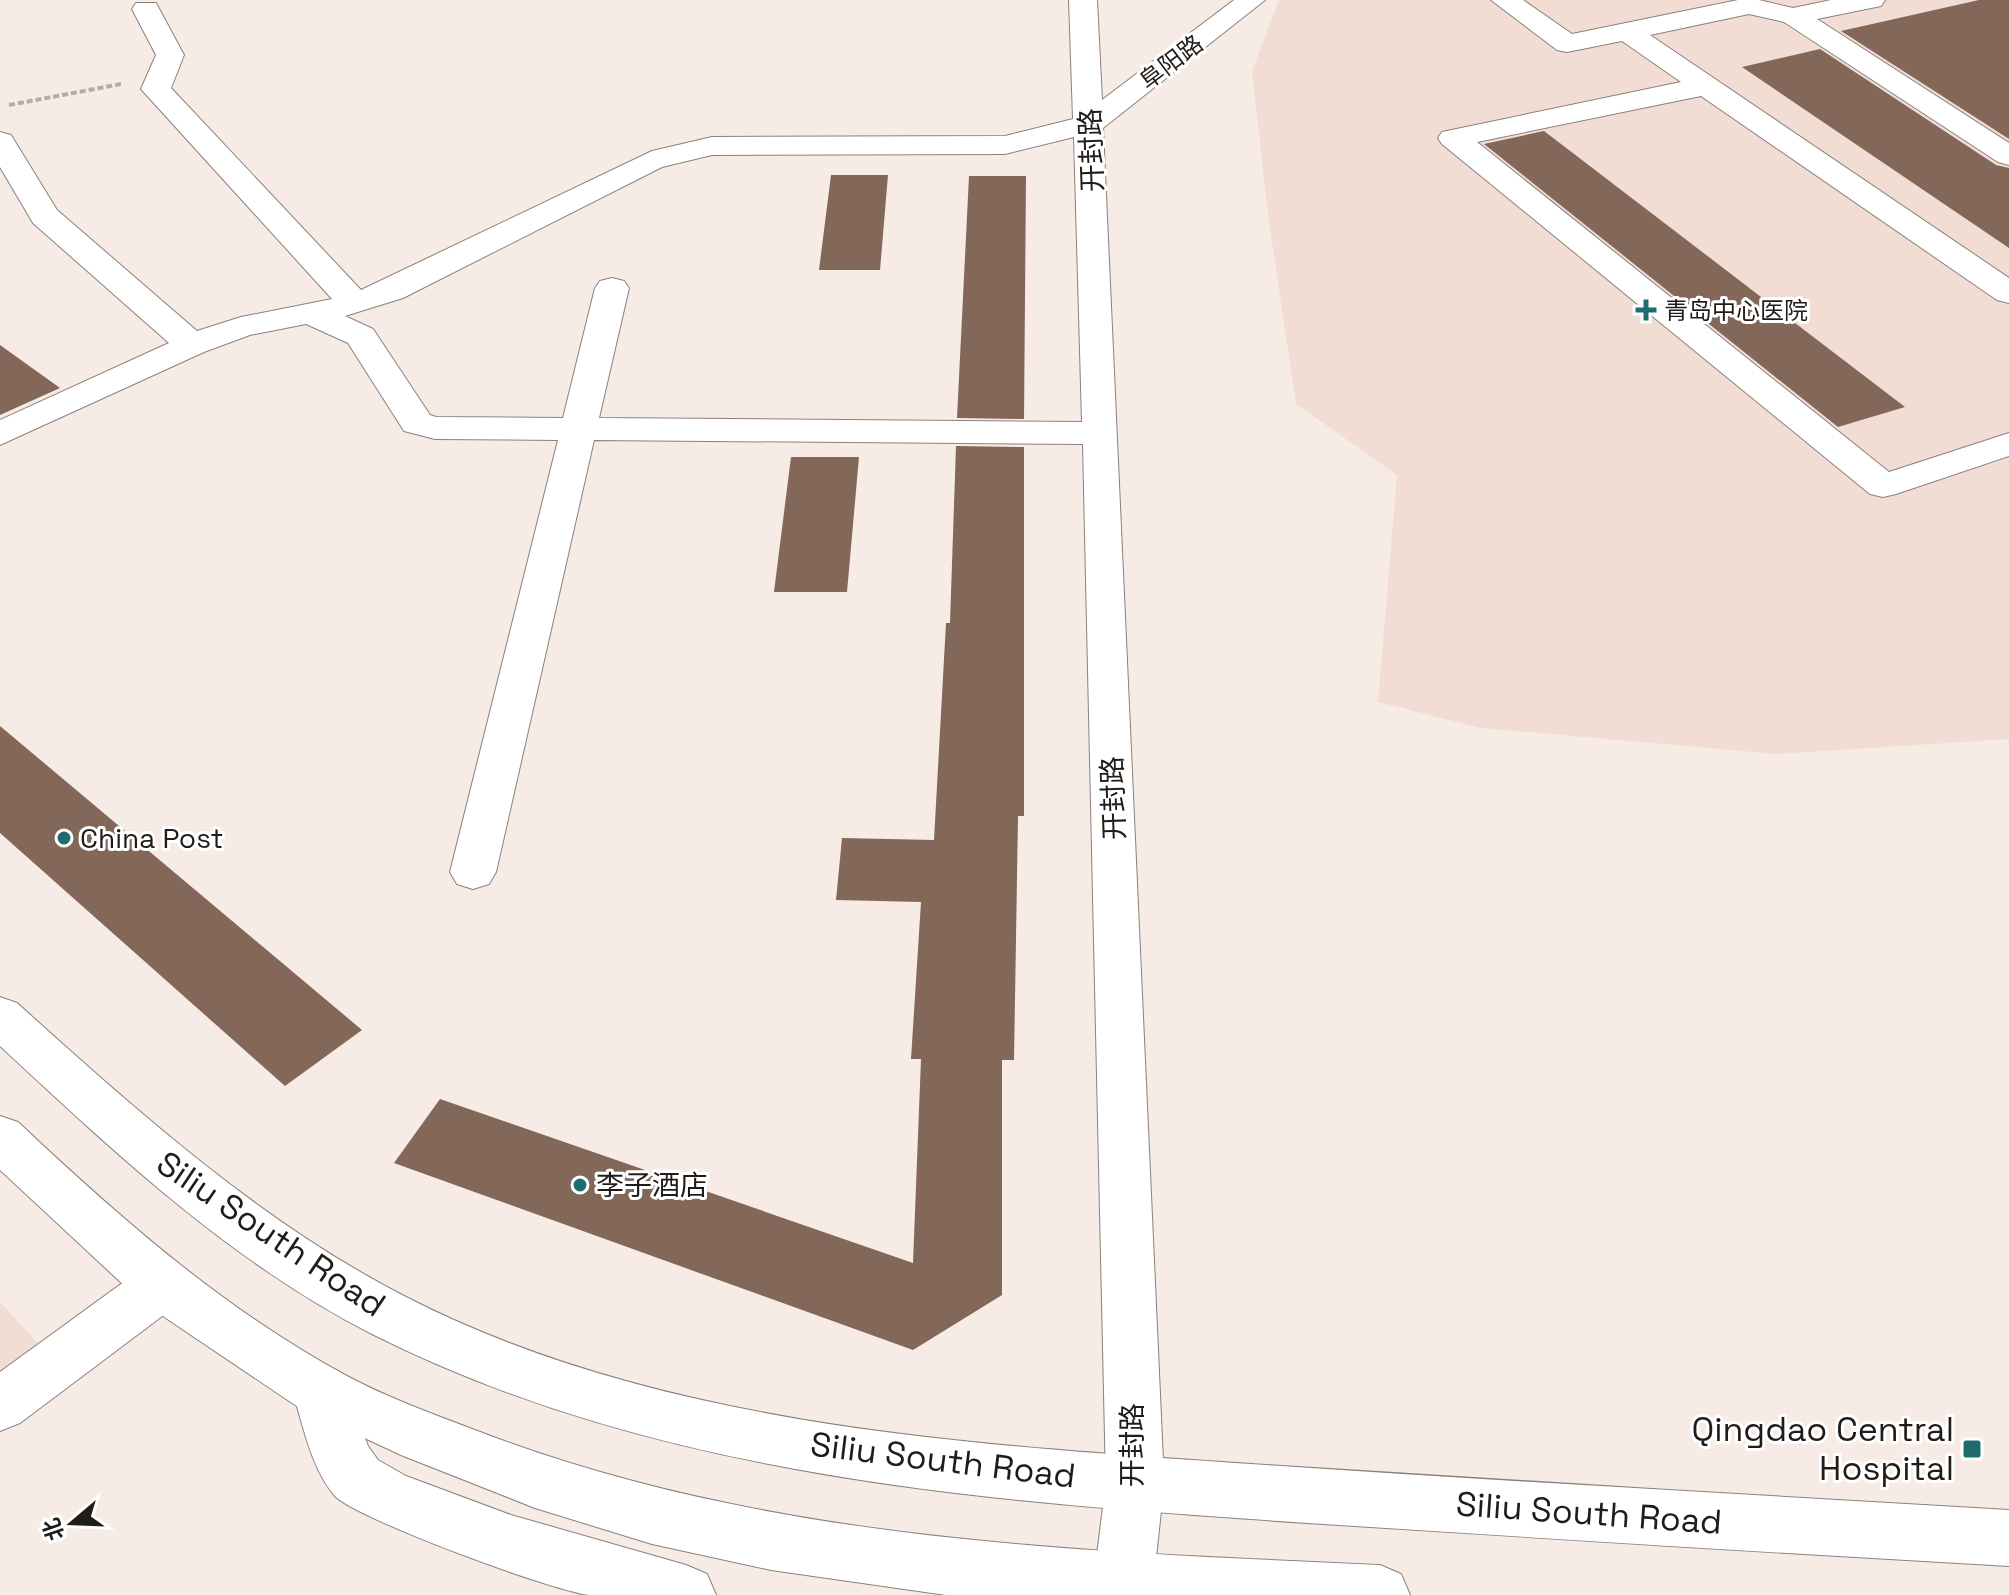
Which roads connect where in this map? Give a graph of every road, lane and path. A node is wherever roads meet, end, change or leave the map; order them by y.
1 (1083, 0) edge
2 (1251, 0) edge
3 (1505, 0) edge
4 (1871, 0) edge
5 (146, 9) dead end
6 (1793, 16) junction
7 (1627, 32) junction
8 (1706, 86) junction
9 (156, 89) junction
10 (0, 107) edge
11 (1090, 124) junction
12 (0, 141) edge
13 (2009, 156) edge
14 (612, 288) dead end
15 (2009, 293) edge
16 (355, 304) junction
17 (310, 313) junction
18 (192, 345) junction
19 (580, 429) junction
20 (1101, 433) junction
21 (0, 434) edge
22 (2009, 444) edge
23 (473, 872) dead end
24 (0, 1016) edge
25 (0, 1137) edge
26 (162, 1285) junction
27 (320, 1390) junction
28 (0, 1405) edge
29 (1135, 1483) junction
30 (2009, 1538) edge
31 (1122, 1589) edge
32 (686, 1595) edge
33 (1380, 1595) edge

1 - 11 street, 开封路
2 - 11 street, 阜阳路
3 - 7 street
4 - 6 street
5 - 9 street
6 - 7 street
6 - 13 street
7 - 8 street
8 - 15 street
8 - 22 street
9 - 10 path
9 - 16 street
11 - 16 street
11 - 20 street, 开封路
12 - 18 street
14 - 19 street
16 - 17 street
17 - 18 street
17 - 19 street
18 - 21 street
19 - 20 street
19 - 23 street
20 - 29 street, 开封路
24 - 29 street, Siliu South Road
25 - 26 street
26 - 27 street
26 - 28 street
27 - 31 street
27 - 32 street
29 - 30 street, Siliu South Road
29 - 31 street, 开封路
31 - 33 street

